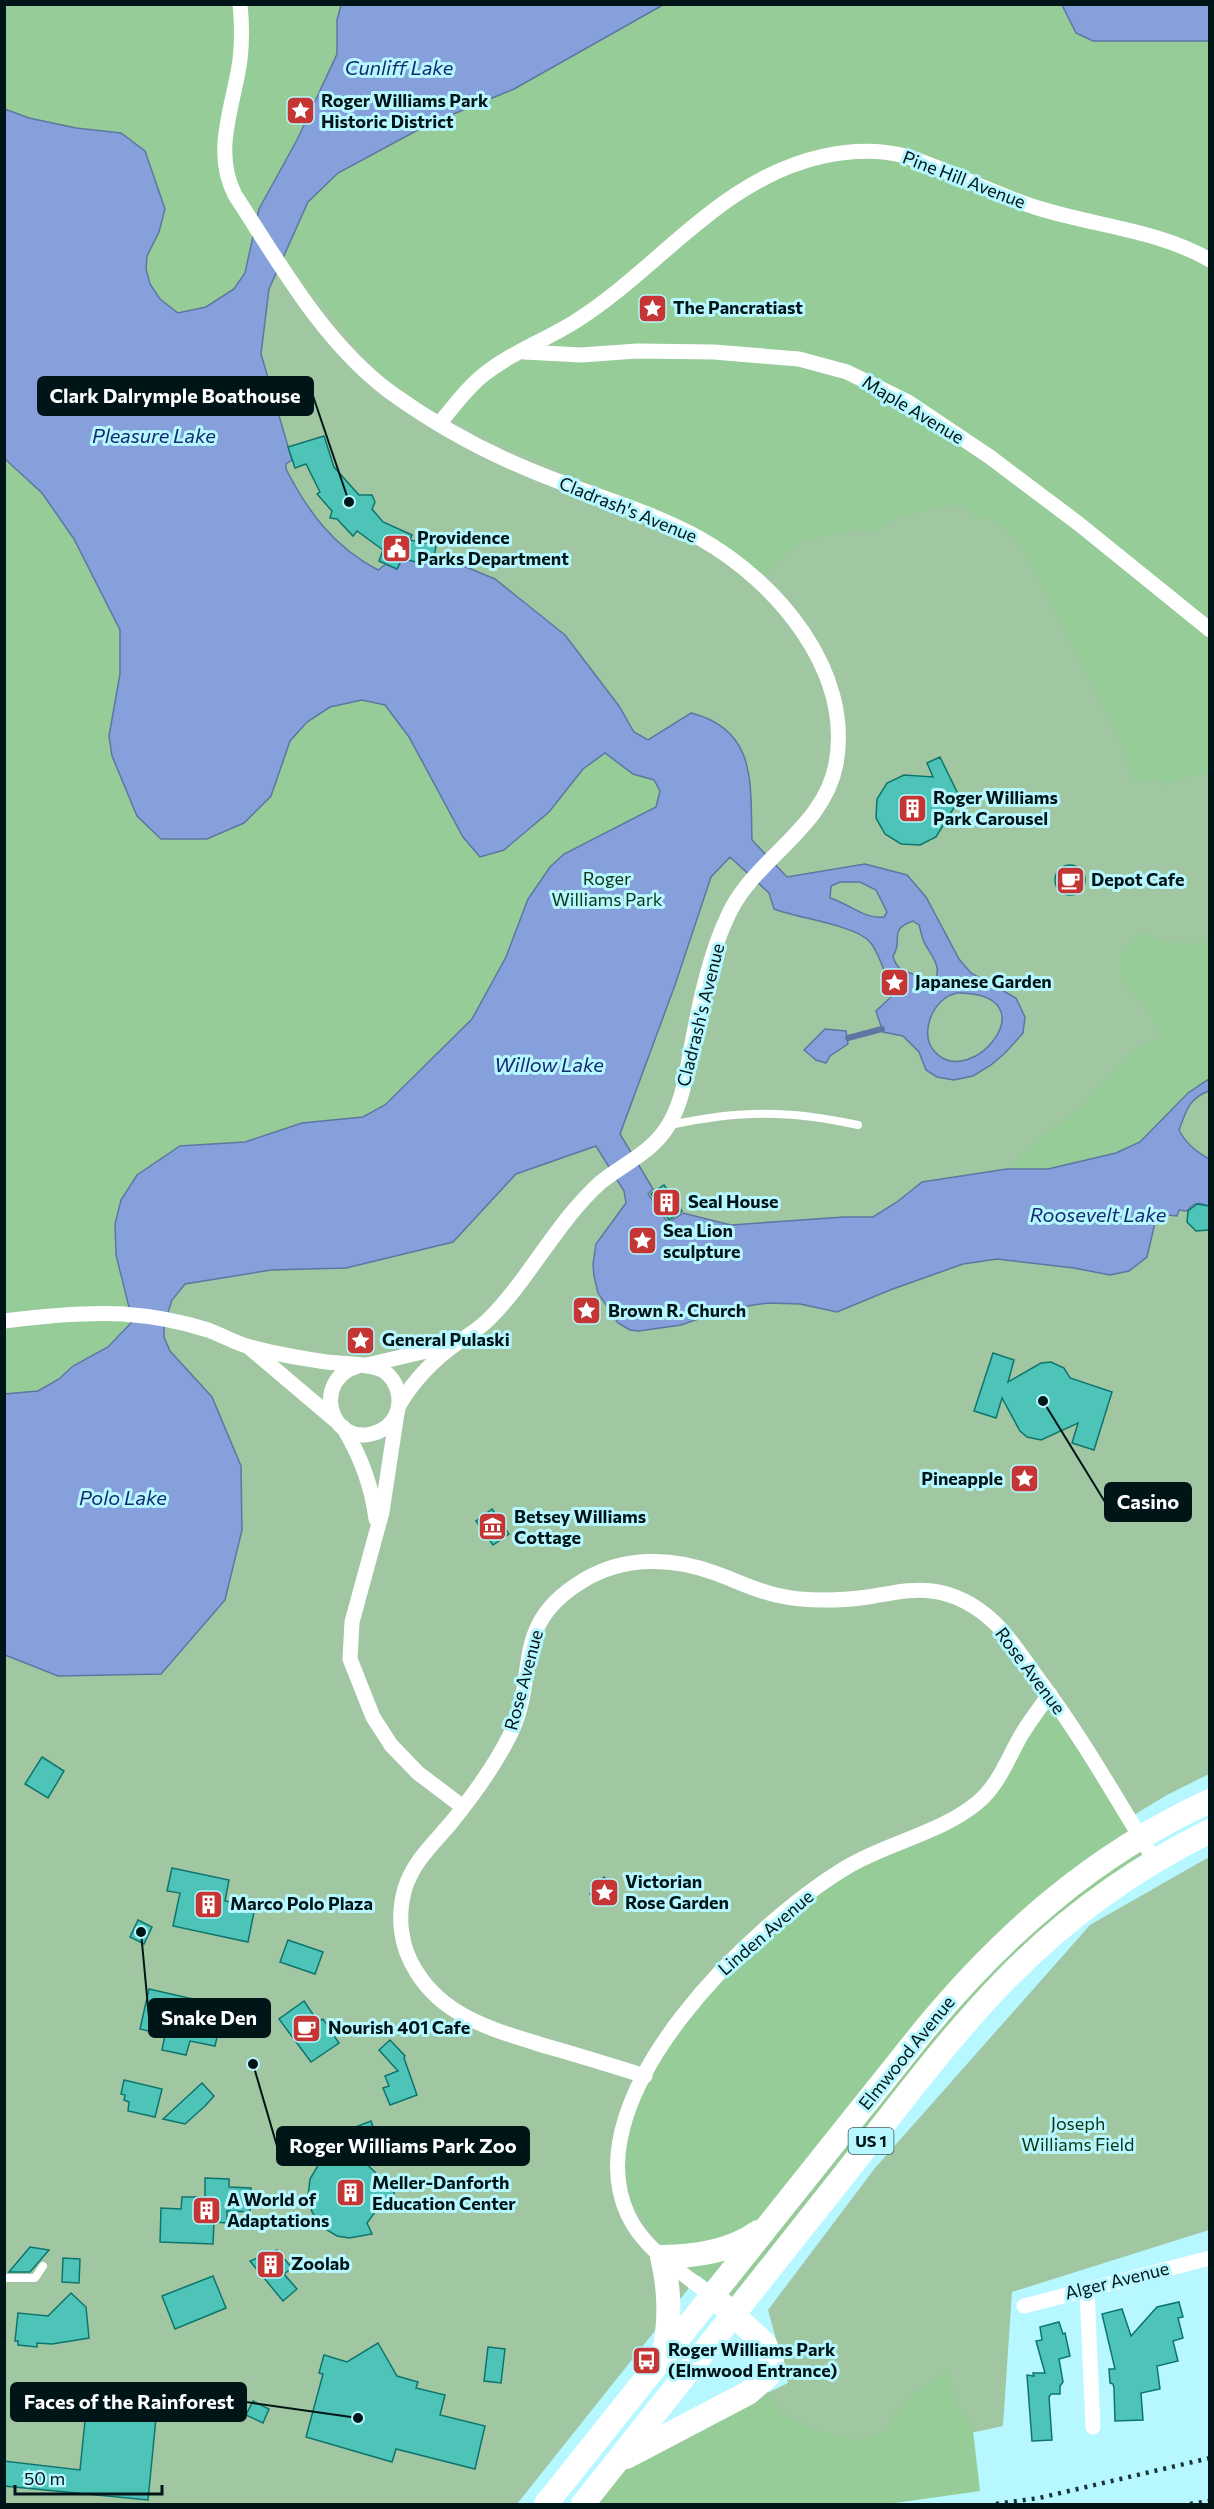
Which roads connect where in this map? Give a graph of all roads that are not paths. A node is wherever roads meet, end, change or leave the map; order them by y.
1 (240, 4) edge
2 (1209, 261) edge
3 (521, 352) junction
4 (440, 423) junction
5 (1209, 630) edge
6 (669, 1125) junction
7 (858, 1125) dead end
8 (4, 1322) edge
9 (455, 1345) junction
10 (248, 1347) junction
11 (362, 1366) junction
12 (398, 1408) junction
13 (340, 1424) junction
14 (377, 1534) junction
15 (1050, 1694) junction
16 (1209, 1801) edge
17 (463, 1807) junction
18 (1209, 1831) edge
19 (1141, 1837) junction
20 (1155, 1861) junction
21 (645, 2076) junction
22 (771, 2222) junction
23 (662, 2257) junction
24 (1209, 2258) edge
25 (43, 2266) dead end
26 (4, 2278) edge
27 (1087, 2289) junction
28 (712, 2296) junction
29 (1024, 2306) dead end
30 (734, 2314) junction
31 (662, 2359) junction
32 (1094, 2427) dead end
33 (612, 2467) junction
34 (546, 2505) edge
35 (583, 2505) edge

1 - 4 street, Cladrash's Avenue
2 - 3 street, Pine Hill Avenue
3 - 4 street
3 - 5 street, Maple Avenue
4 - 6 street, Cladrash's Avenue
6 - 7 lane
6 - 9 street, Cladrash's Avenue
8 - 10 street
9 - 11 street, Cladrash's Avenue
9 - 12 street, Cladrash's Avenue
10 - 11 street
10 - 13 street
11 - 12 street
11 - 13 street
12 - 13 street
12 - 14 street
13 - 14 street
14 - 17 street
15 - 17 street, Rose Avenue
15 - 19 street, Rose Avenue
15 - 21 street, Linden Avenue
16 - 19 main road, Elmwood Avenue / US 1
17 - 21 street, Rose Avenue
18 - 20 main road, Elmwood Avenue / US 1
19 - 20 street, Rose Avenue
19 - 22 main road, Elmwood Avenue / US 1
20 - 30 main road, Elmwood Avenue / US 1
21 - 23 street, Linden Avenue
22 - 23 main road
22 - 28 main road, Elmwood Avenue / US 1
23 - 28 street, Linden Avenue
23 - 31 main road
24 - 27 street, Alger Avenue
25 - 26 lane
27 - 29 street, Alger Avenue
27 - 32 street
28 - 30 main road
28 - 31 main road, Elmwood Avenue / US 1
30 - 33 main road, Elmwood Avenue / US 1
30 - 33 main road
31 - 34 main road, Elmwood Avenue / US 1
33 - 35 main road, Elmwood Avenue / US 1

